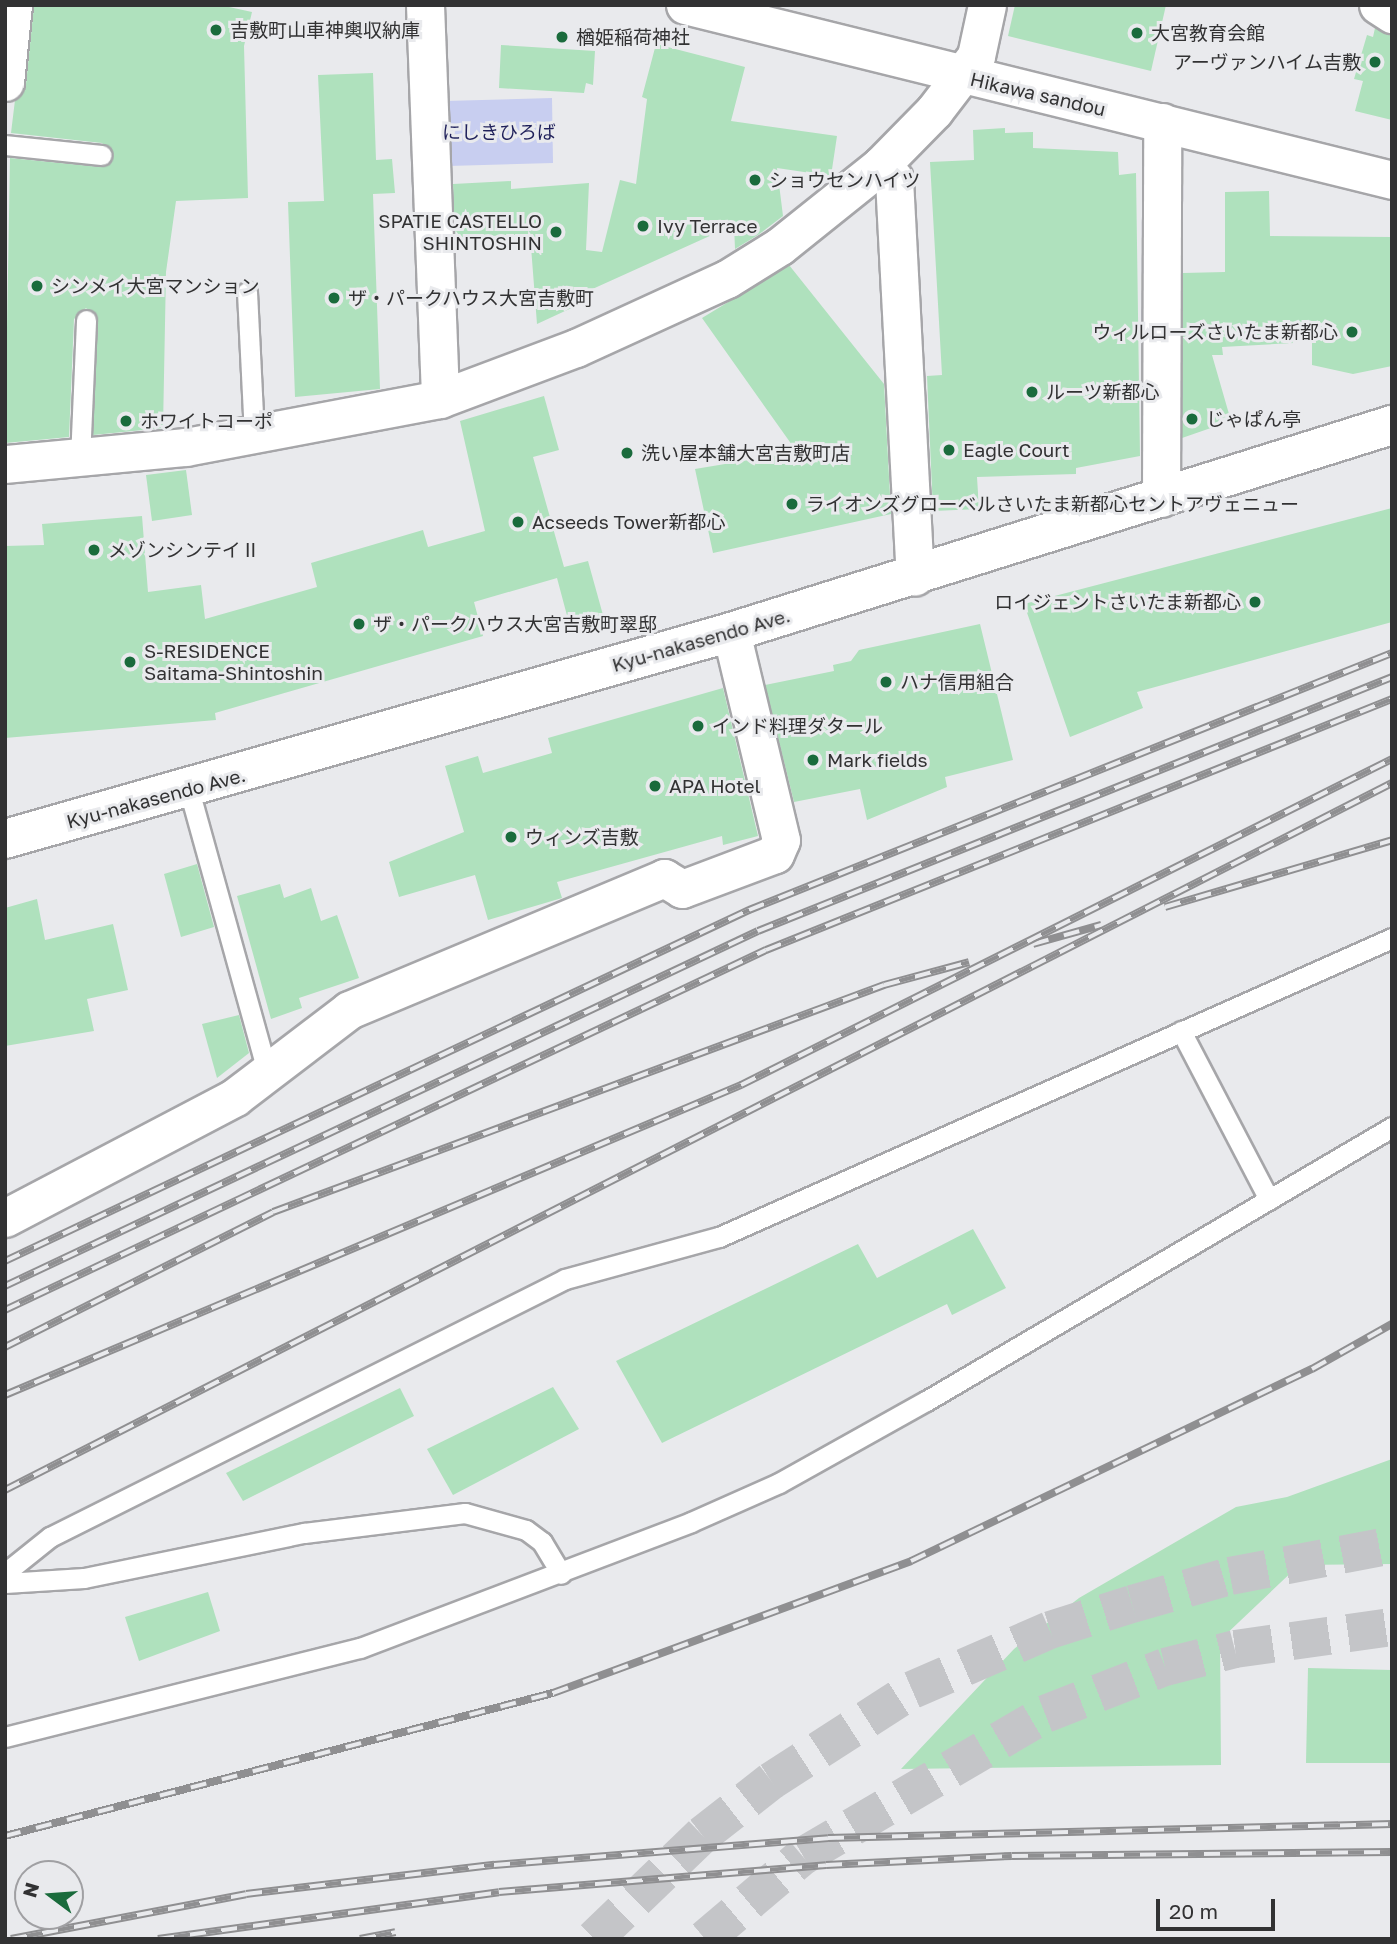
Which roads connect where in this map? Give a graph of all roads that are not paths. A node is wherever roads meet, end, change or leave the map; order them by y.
1 (13, 5) edge
2 (425, 5) edge
3 (685, 5) edge
4 (987, 5) edge
5 (1378, 5) edge
6 (1392, 14) edge
7 (962, 76) junction
8 (5, 82) edge
9 (1162, 122) junction
10 (5, 145) edge
11 (101, 155) dead end
12 (881, 165) junction
13 (1392, 180) edge
14 (247, 292) dead end
15 (86, 320) dead end
16 (440, 399) junction
17 (1392, 425) edge
18 (254, 434) junction
19 (80, 458) junction
20 (5, 464) edge
21 (1161, 498) junction
22 (915, 576) junction
23 (731, 632) junction
24 (189, 790) junction
25 (5, 839) edge
26 (1392, 938) edge
27 (1181, 1031) junction
28 (267, 1071) junction
29 (1392, 1127) edge
30 (1269, 1199) junction
31 (5, 1218) edge
32 (5, 1573) edge
33 (561, 1574) junction
34 (5, 1583) edge
35 (5, 1737) edge

1 - 8 street
2 - 16 street
3 - 7 street, Hikawa sandou
4 - 7 street
5 - 6 street
7 - 9 street, Hikawa sandou
7 - 12 street
9 - 13 street, Hikawa sandou
9 - 21 street
10 - 11 lane
12 - 16 street
12 - 22 street
14 - 18 lane
15 - 19 lane
16 - 18 street
17 - 21 main road, Kyu-nakasendo Ave.
18 - 19 street
19 - 20 street
21 - 22 main road, Kyu-nakasendo Ave.
22 - 23 main road, Kyu-nakasendo Ave.
23 - 24 main road, Kyu-nakasendo Ave.
23 - 28 street
24 - 25 main road, Kyu-nakasendo Ave.
24 - 28 lane
26 - 27 lane
27 - 30 lane
27 - 32 lane
28 - 31 street
29 - 30 lane
30 - 33 lane
33 - 34 lane
33 - 35 lane

